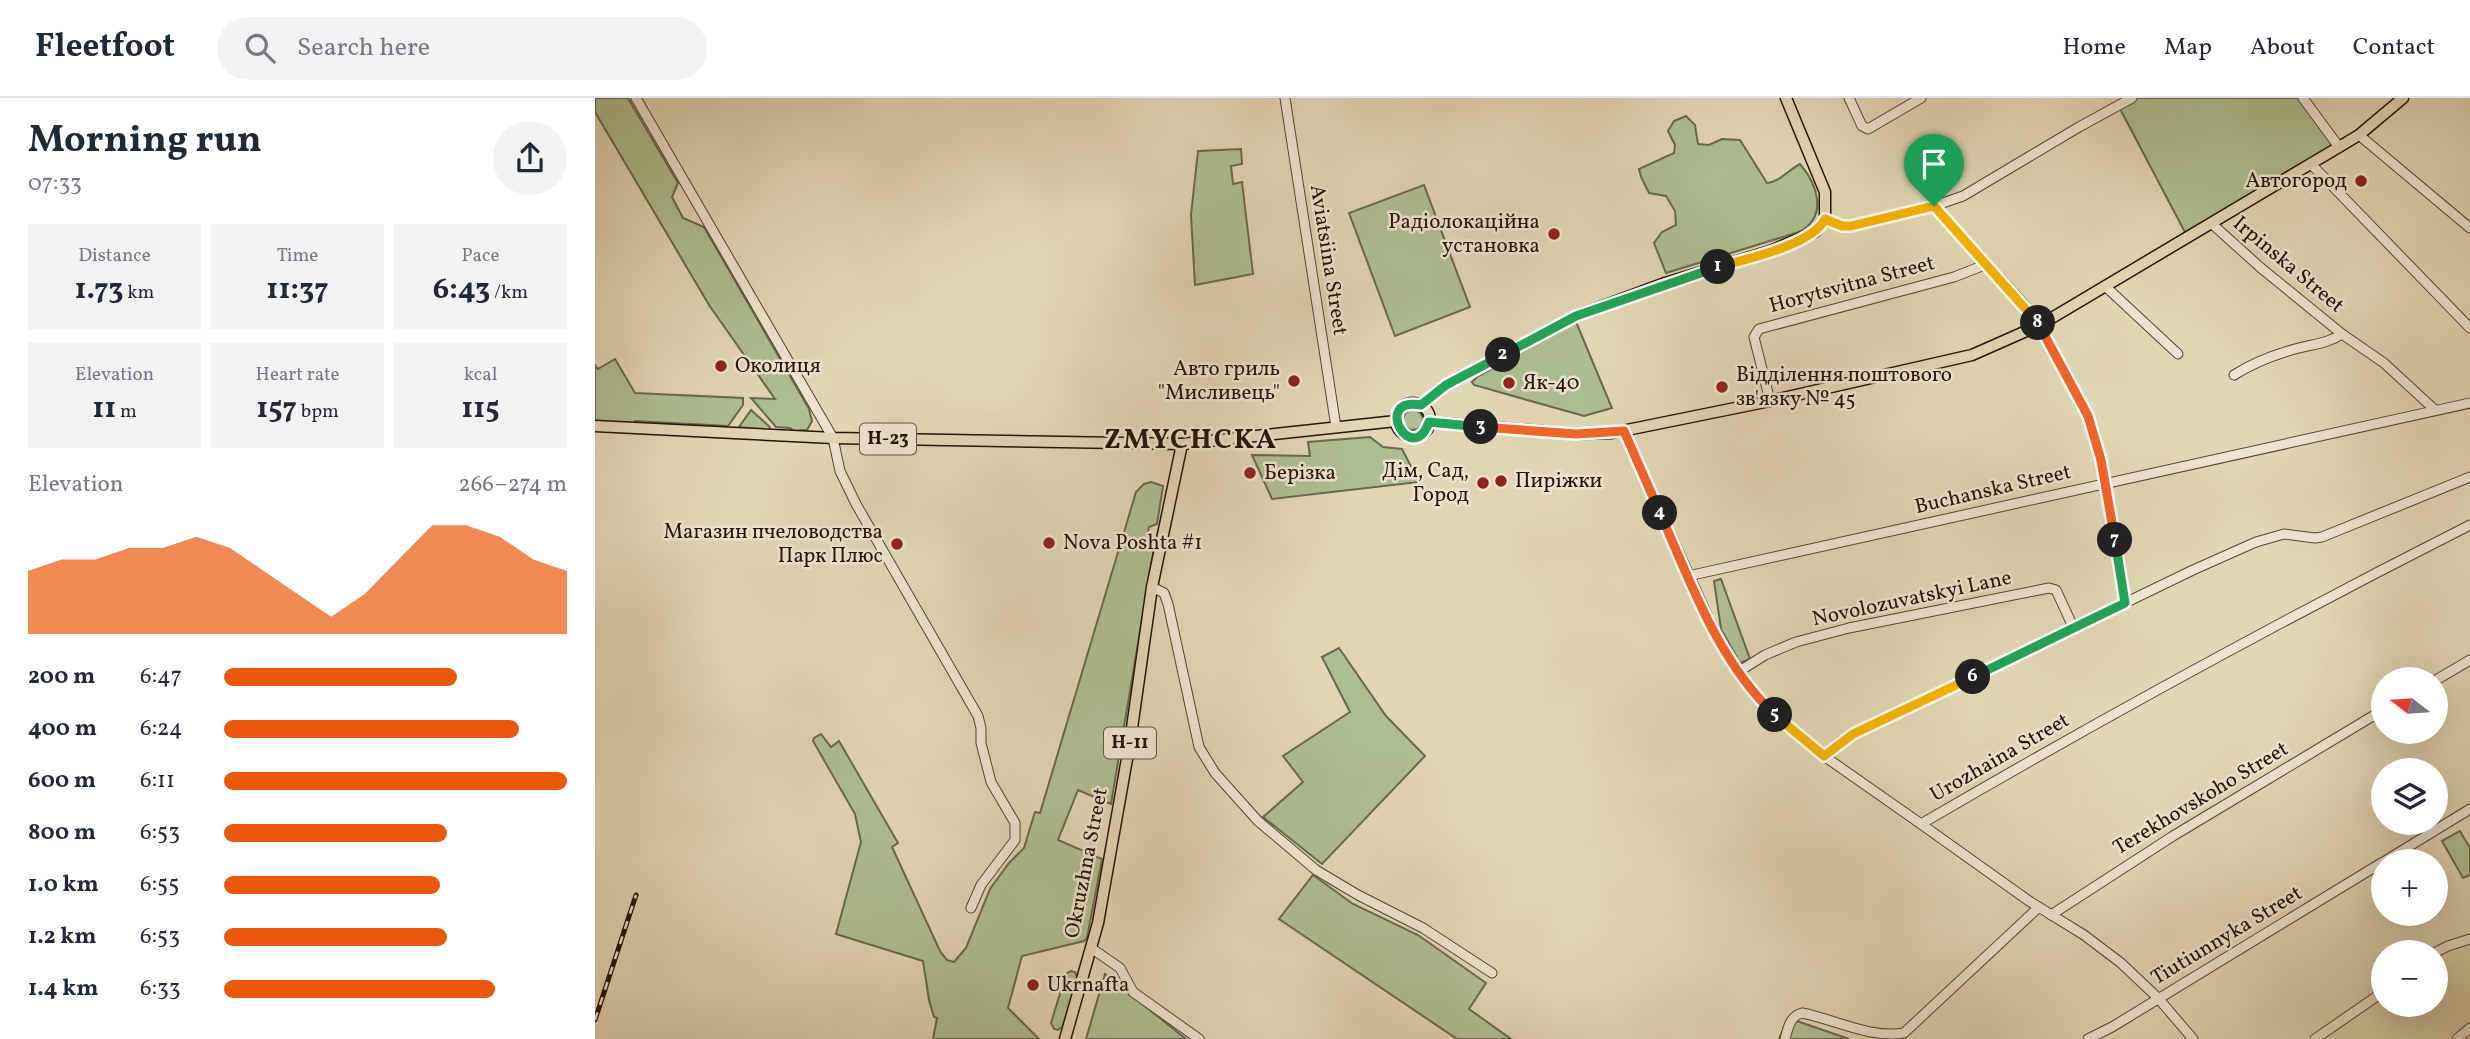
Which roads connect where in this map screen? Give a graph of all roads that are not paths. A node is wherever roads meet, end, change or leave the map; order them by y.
1 (636, 98) edge
2 (1285, 98) edge
3 (1786, 98) edge
4 (1849, 98) edge
5 (1921, 98) edge
6 (2132, 98) edge
7 (2303, 98) edge
8 (2403, 98) edge
9 (2359, 135) junction
10 (2339, 147) junction
11 (2311, 164) junction
12 (1934, 206) junction
13 (1825, 219) junction
14 (2211, 223) junction
15 (2470, 228) edge
16 (1987, 264) junction
17 (2105, 286) junction
18 (2040, 325) junction
19 (2470, 328) edge
20 (2342, 334) junction
21 (2178, 354) dead end
22 (2234, 374) dead end
23 (1770, 401) junction
24 (2470, 403) edge
25 (1421, 405) junction
26 (2435, 410) junction
27 (1396, 421) junction
28 (1429, 422) junction
29 (595, 426) edge
30 (1336, 427) junction
31 (1624, 431) junction
32 (833, 438) junction
33 (1182, 444) junction
34 (2470, 477) edge
35 (2105, 483) junction
36 (2470, 525) edge
37 (1688, 576) junction
38 (1152, 587) junction
39 (2125, 603) junction
40 (2074, 629) junction
41 (2470, 660) edge
42 (1738, 672) junction
43 (2448, 673) edge
44 (2371, 717) edge
45 (1824, 756) junction
46 (2470, 809) edge
47 (1921, 824) junction
48 (2405, 849) edge
49 (2371, 870) edge
50 (2039, 907) junction
51 (971, 908) dead end
52 (2051, 915) junction
53 (2470, 940) edge
54 (2448, 946) edge
55 (1091, 948) junction
56 (1492, 972) dead end
57 (2158, 998) junction
58 (2371, 1000) edge
59 (2470, 1028) edge
60 (1065, 1039) edge
61 (1199, 1039) edge
62 (1785, 1039) edge
63 (2088, 1039) edge
64 (2193, 1039) edge
65 (2315, 1039) edge
66 (2457, 1039) edge

1 - 32 street
2 - 30 street, Aviatsiina Street
3 - 13 main road
4 - 5 street
6 - 12 street
7 - 10 street
8 - 9 main road
9 - 10 main road
9 - 15 street
10 - 11 main road
11 - 14 main road
11 - 19 street
12 - 13 street
12 - 16 street
13 - 25 main road
14 - 17 main road
14 - 20 street, Irpinska Street
16 - 18 street
16 - 23 street, Horytsvitna Street
17 - 18 main road
17 - 21 street
18 - 23 main road
18 - 35 street
20 - 22 street, Irpinska Street
20 - 26 street, Irpinska Street
23 - 31 main road
24 - 26 street, Buchanska Street
25 - 27 main road
25 - 28 main road
26 - 35 street, Buchanska Street
27 - 28 main road
27 - 30 main road
28 - 31 main road
29 - 32 main road, Н-23
30 - 33 main road
31 - 37 street, Urozhaina Street
32 - 33 main road, Н-23
32 - 51 street
33 - 38 main road, Okruzhna Street / Н-11
34 - 39 street
35 - 37 street, Buchanska Street
35 - 39 street
36 - 47 street, Urozhaina Street
37 - 42 street, Urozhaina Street
38 - 55 main road, Okruzhna Street / Н-11
38 - 56 street
39 - 40 street
40 - 42 street, Novolozuvatskyi Lane
40 - 45 street
41 - 43 street
42 - 45 street, Urozhaina Street
44 - 52 street, Terekhovskoho Street
45 - 47 street, Urozhaina Street
46 - 48 street, Tiutiunnyka Street
47 - 50 street
49 - 57 street, Tiutiunnyka Street
50 - 52 street
50 - 62 street
52 - 57 street
53 - 54 street
55 - 60 main road, Okruzhna Street / Н-11
55 - 61 street
57 - 63 street, Tiutiunnyka Street
57 - 64 street
58 - 65 street
59 - 66 street

